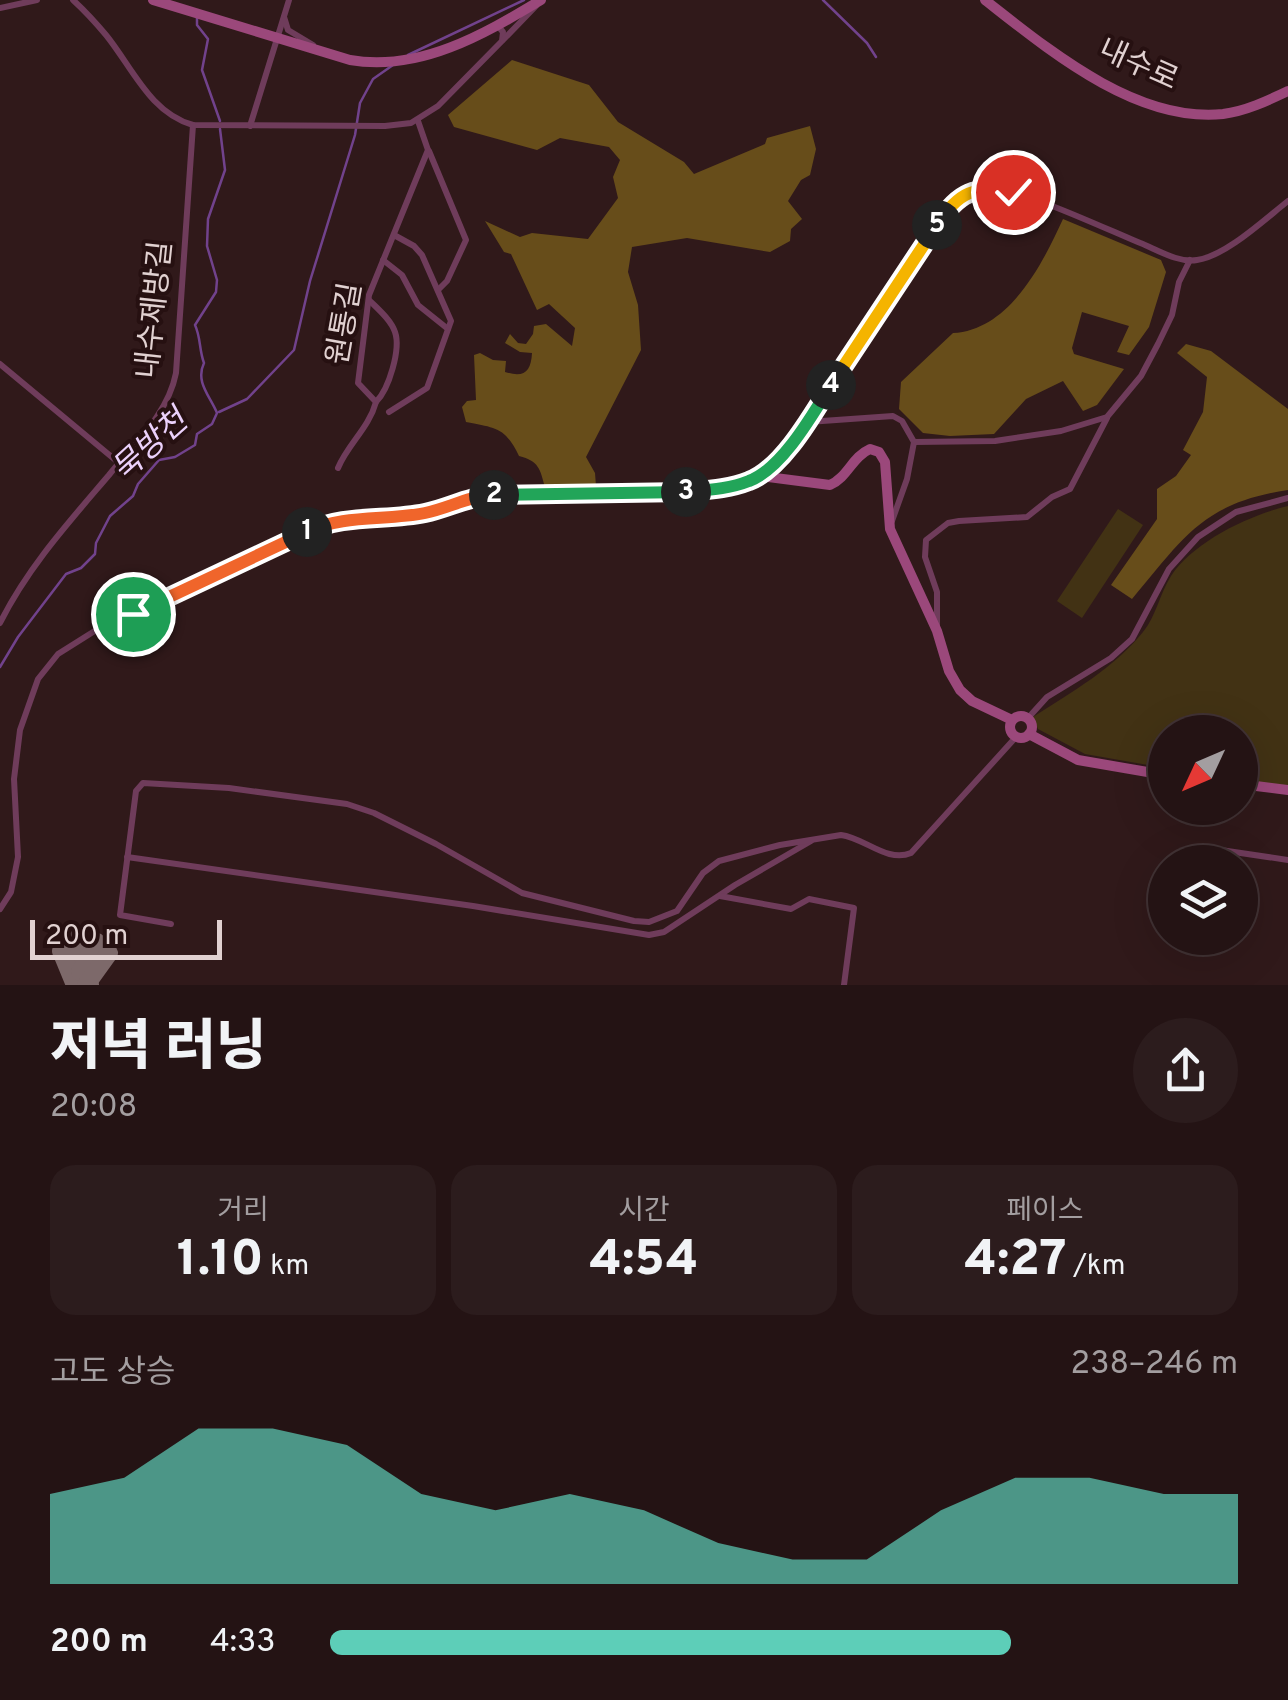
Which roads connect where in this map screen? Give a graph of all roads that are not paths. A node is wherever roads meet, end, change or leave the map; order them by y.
1 (37, 0) edge
2 (74, 0) edge
3 (153, 0) edge
4 (289, 0) edge
5 (542, 0) edge
6 (985, 0) edge
7 (173, 4) edge
8 (0, 8) edge
9 (284, 17) junction
10 (498, 25) junction
11 (278, 36) junction
12 (502, 41) junction
13 (322, 51) junction
14 (1288, 91) edge
15 (418, 121) junction
16 (197, 125) junction
17 (248, 126) junction
18 (428, 150) junction
19 (1288, 201) edge
20 (394, 235) junction
21 (384, 260) junction
22 (1190, 260) junction
23 (438, 290) junction
24 (368, 299) junction
25 (448, 329) junction
26 (0, 364) edge
27 (376, 402) junction
28 (388, 412) dead end
29 (1108, 417) junction
30 (807, 422) junction
31 (914, 442) junction
32 (118, 463) junction
33 (338, 468) dead end
34 (760, 476) junction
35 (1288, 498) edge
36 (890, 529) junction
37 (0, 623) edge
38 (937, 631) junction
39 (1028, 718) junction
40 (1012, 720) junction
41 (1029, 734) junction
42 (1016, 736) junction
43 (1148, 773) edge
44 (1258, 786) edge
45 (1288, 790) edge
46 (816, 838) junction
47 (1258, 856) edge
48 (127, 857) junction
49 (1288, 860) edge
50 (720, 896) junction
51 (0, 909) edge
52 (171, 924) dead end
53 (844, 985) edge

1 - 8 street
2 - 16 street
3 - 7 street
4 - 9 street
5 - 10 street
5 - 12 street
6 - 14 street, 내수로
7 - 11 street
9 - 11 street
9 - 13 street
10 - 12 street
10 - 13 street
11 - 13 street
11 - 17 street
12 - 15 street
15 - 17 street
15 - 18 street
16 - 17 street
16 - 32 street, 내수제방길
18 - 20 street, 원통길
18 - 23 street
19 - 22 street
20 - 21 street, 원통길
20 - 23 street
21 - 24 street, 원통길
21 - 25 street
22 - 29 street
22 - 30 street
23 - 25 street
24 - 27 street, 원통길
24 - 27 street
25 - 28 street
26 - 32 street
27 - 33 street, 원통길
29 - 31 street
29 - 38 street
30 - 31 street
30 - 34 street
31 - 36 street
32 - 37 street, 내수제방길
34 - 36 street
34 - 51 street
35 - 39 street
36 - 38 street
38 - 40 street
39 - 40 street
39 - 41 street
40 - 42 street
41 - 42 street
41 - 43 street
42 - 46 street
44 - 45 street
46 - 48 street
46 - 50 street
47 - 49 street
48 - 50 street
48 - 52 street
50 - 53 street

